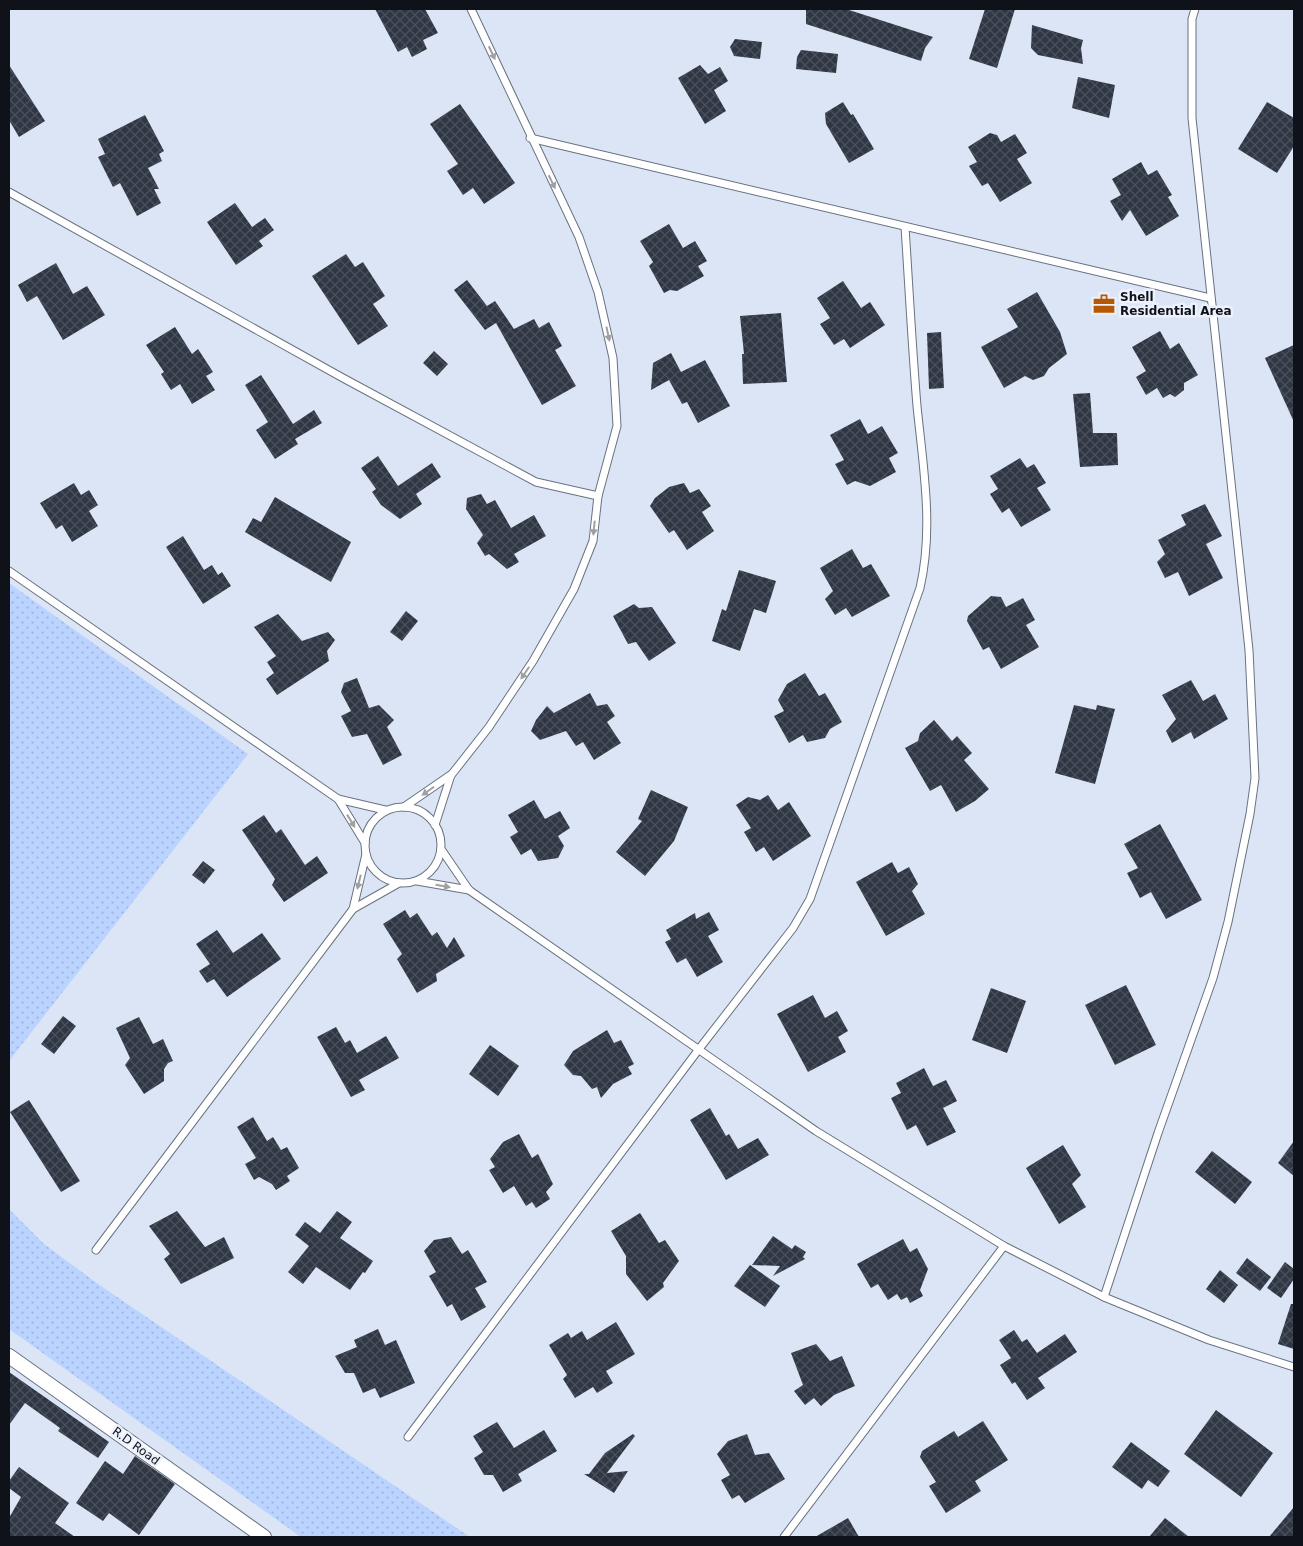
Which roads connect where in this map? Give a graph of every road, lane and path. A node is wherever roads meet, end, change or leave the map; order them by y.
1 (471, 9) edge
2 (1195, 9) edge
3 (530, 138) junction
4 (9, 192) edge
5 (905, 227) junction
6 (1210, 298) junction
7 (598, 496) junction
8 (9, 571) edge
9 (452, 774) junction
10 (338, 799) junction
11 (404, 807) junction
12 (385, 810) junction
13 (435, 825) junction
14 (365, 843) junction
15 (441, 849) junction
16 (366, 854) junction
17 (417, 881) junction
18 (399, 883) junction
19 (469, 890) junction
20 (352, 909) junction
21 (699, 1049) junction
22 (1004, 1246) junction
23 (96, 1250) dead end
24 (1104, 1297) junction
25 (9, 1356) edge
26 (1294, 1368) edge
27 (408, 1437) dead end
28 (264, 1537) edge
29 (784, 1537) edge

1 -> 3 lane
2 - 6 lane
3 - 5 lane
3 -> 7 lane
4 - 7 lane
5 - 6 lane
5 - 21 lane
6 - 24 lane
7 -> 9 lane
8 - 10 lane
9 -> 11 lane
9 - 13 lane
10 - 12 lane
10 -> 14 lane
11 - 12 lane
11 - 13 lane
12 - 14 lane
13 - 15 lane
14 - 16 lane
15 - 17 lane
15 - 19 lane
16 - 18 lane
16 -> 20 lane
17 - 18 lane
17 -> 19 lane
18 - 20 lane
19 - 21 lane
20 - 23 lane
21 - 22 lane
21 - 27 lane
22 - 24 lane
22 - 29 lane
24 - 26 lane
25 - 28 street, R.D Road

